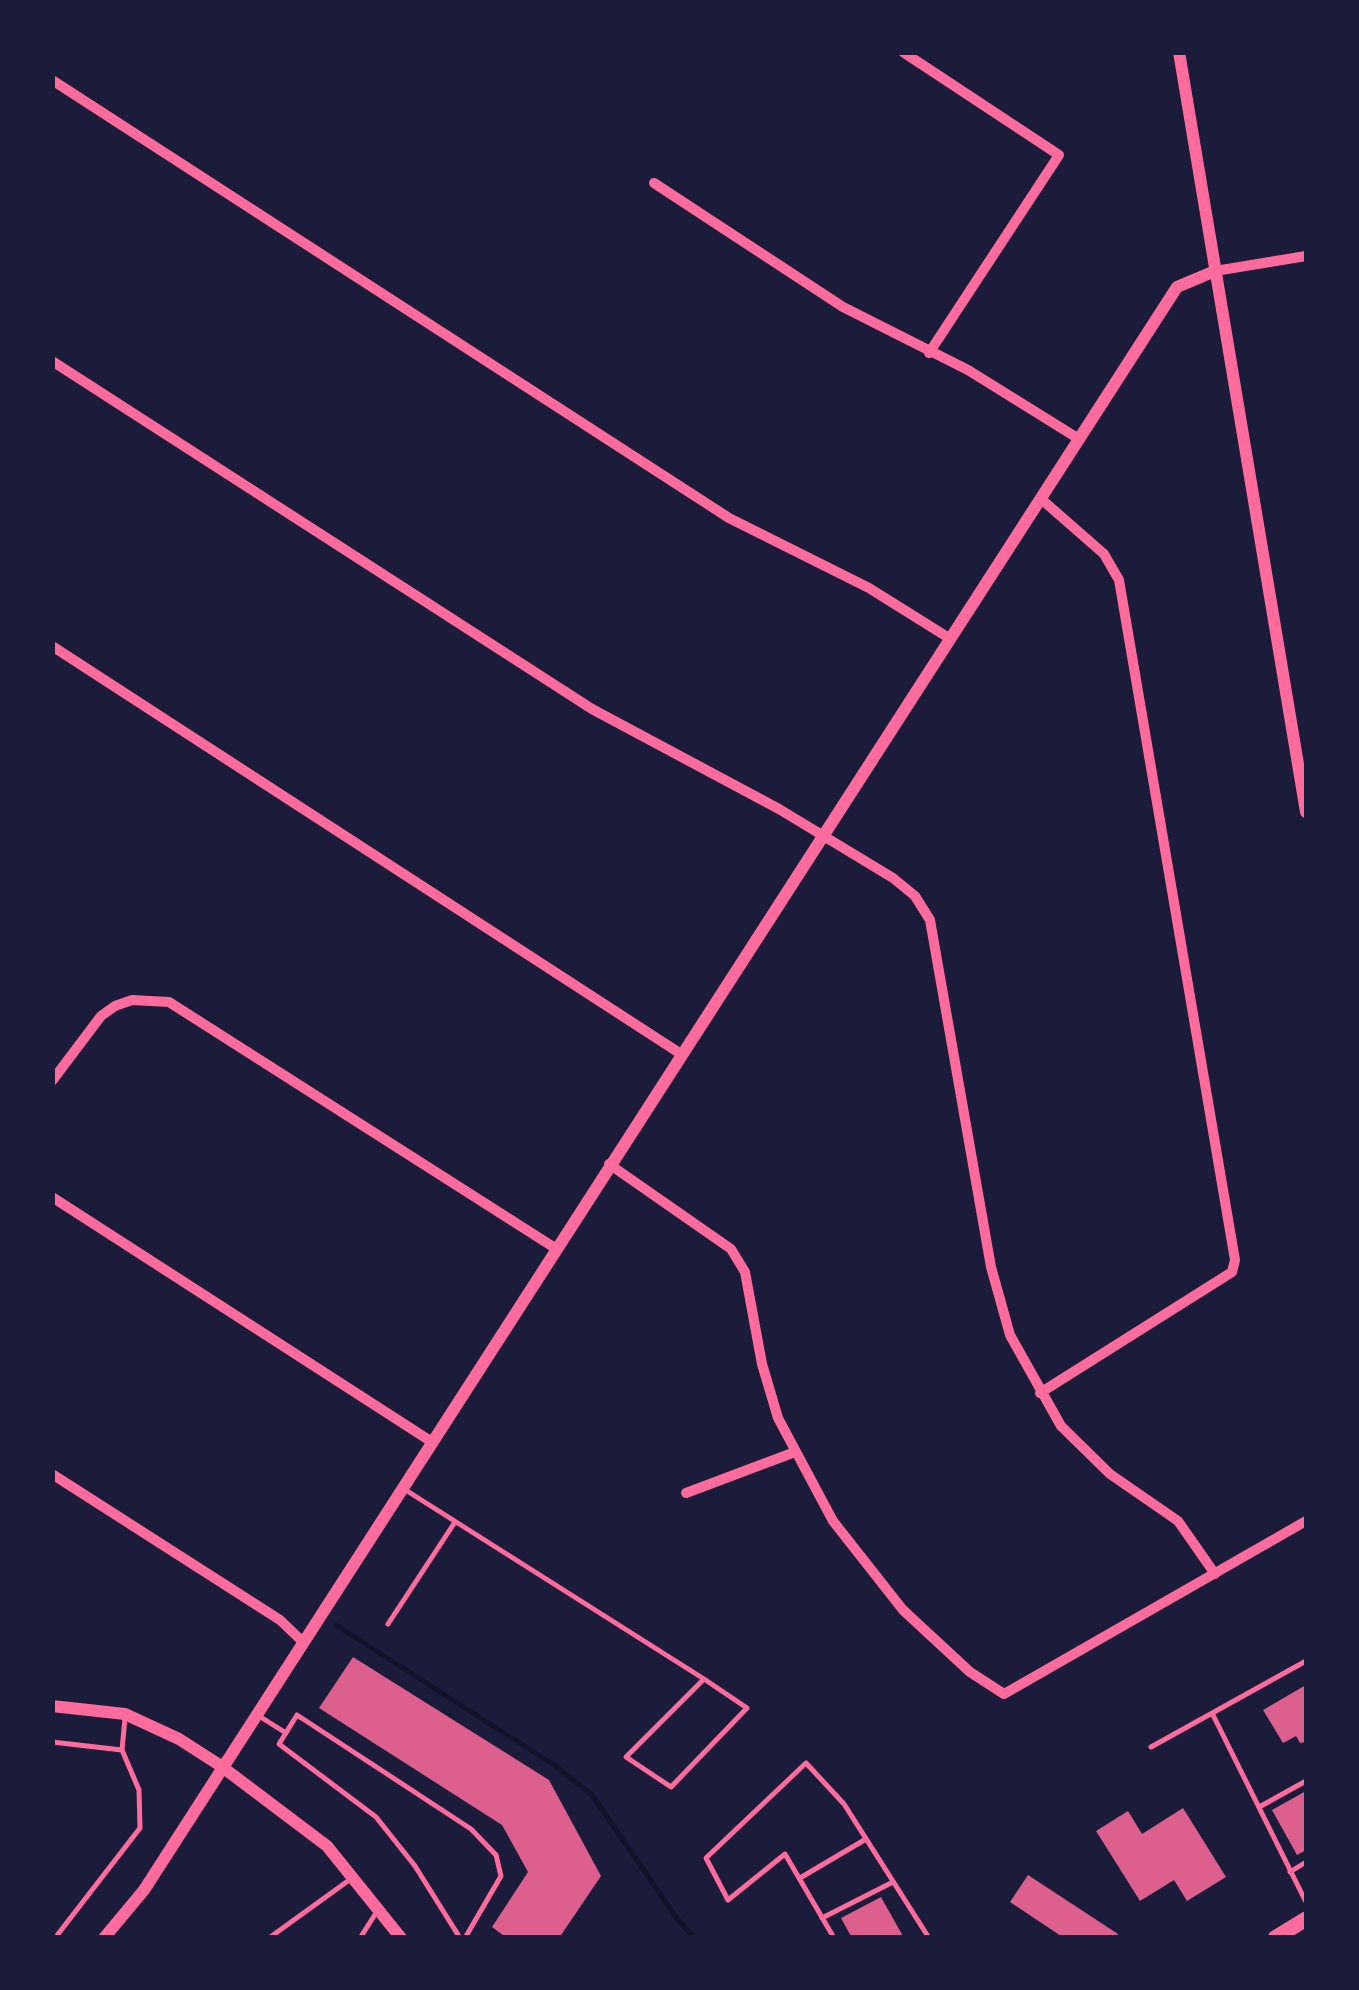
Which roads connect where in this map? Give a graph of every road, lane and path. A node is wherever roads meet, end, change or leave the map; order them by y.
1 (903, 52) edge
2 (1180, 52) edge
3 (52, 80) edge
4 (654, 184) dead end
5 (1306, 256) edge
6 (1215, 271) junction
7 (930, 352) junction
8 (52, 361) edge
9 (1079, 439) junction
10 (1040, 498) junction
11 (950, 638) junction
12 (52, 646) edge
13 (1306, 812) edge
14 (823, 836) junction
15 (682, 1054) junction
16 (52, 1081) edge
17 (609, 1164) junction
18 (52, 1197) edge
19 (555, 1248) junction
20 (1040, 1393) junction
21 (432, 1442) junction
22 (794, 1452) junction
23 (52, 1474) edge
24 (402, 1488) junction
25 (686, 1493) dead end
26 (1306, 1521) edge
27 (455, 1522) junction
28 (1215, 1574) junction
29 (388, 1624) dead end
30 (302, 1640) junction
31 (1306, 1661) edge
32 (704, 1679) junction
33 (52, 1706) edge
34 (125, 1714) junction
35 (254, 1714) junction
36 (1212, 1714) junction
37 (286, 1734) junction
38 (52, 1742) edge
39 (1152, 1747) dead end
40 (122, 1750) junction
41 (222, 1766) junction
42 (1306, 1781) edge
43 (1260, 1806) junction
44 (866, 1839) junction
45 (1306, 1862) edge
46 (1290, 1872) junction
47 (355, 1876) junction
48 (800, 1878) junction
49 (893, 1882) junction
50 (1306, 1902) edge
51 (378, 1910) junction
52 (822, 1918) junction
53 (1306, 1920) edge
54 (55, 1938) edge
55 (104, 1938) edge
56 (269, 1938) edge
57 (360, 1938) edge
58 (401, 1938) edge
59 (462, 1938) edge
60 (834, 1938) edge
61 (929, 1938) edge
62 (1275, 1938) edge

1 - 7 street
2 - 6 street
3 - 11 street
4 - 7 street
5 - 6 street
6 - 9 street
6 - 13 street
7 - 9 street
8 - 14 street
9 - 10 street
10 - 11 street
10 - 20 street
11 - 14 street
12 - 15 street
14 - 15 street
14 - 20 street
15 - 17 street
16 - 19 street
17 - 19 street
17 - 22 street
18 - 21 street
19 - 21 street
20 - 28 street
21 - 24 street
22 - 25 street
22 - 28 street
23 - 30 street
24 - 27 lane
24 - 30 street
26 - 28 street
27 - 29 lane
27 - 32 lane
30 - 35 street
31 - 36 lane
32 - 32 lane
33 - 34 street
34 - 40 lane
34 - 41 street
35 - 37 lane
35 - 41 street
36 - 39 lane
36 - 43 lane
37 - 59 lane
37 - 59 lane
38 - 40 lane
40 - 54 lane
41 - 47 street
41 - 55 street
42 - 43 lane
43 - 46 lane
44 - 48 lane
44 - 48 lane
44 - 49 lane
45 - 46 lane
46 - 50 lane
47 - 51 street
47 - 56 lane
48 - 52 lane
49 - 52 lane
49 - 61 lane
51 - 57 lane
51 - 58 street
52 - 60 lane
53 - 62 main road

